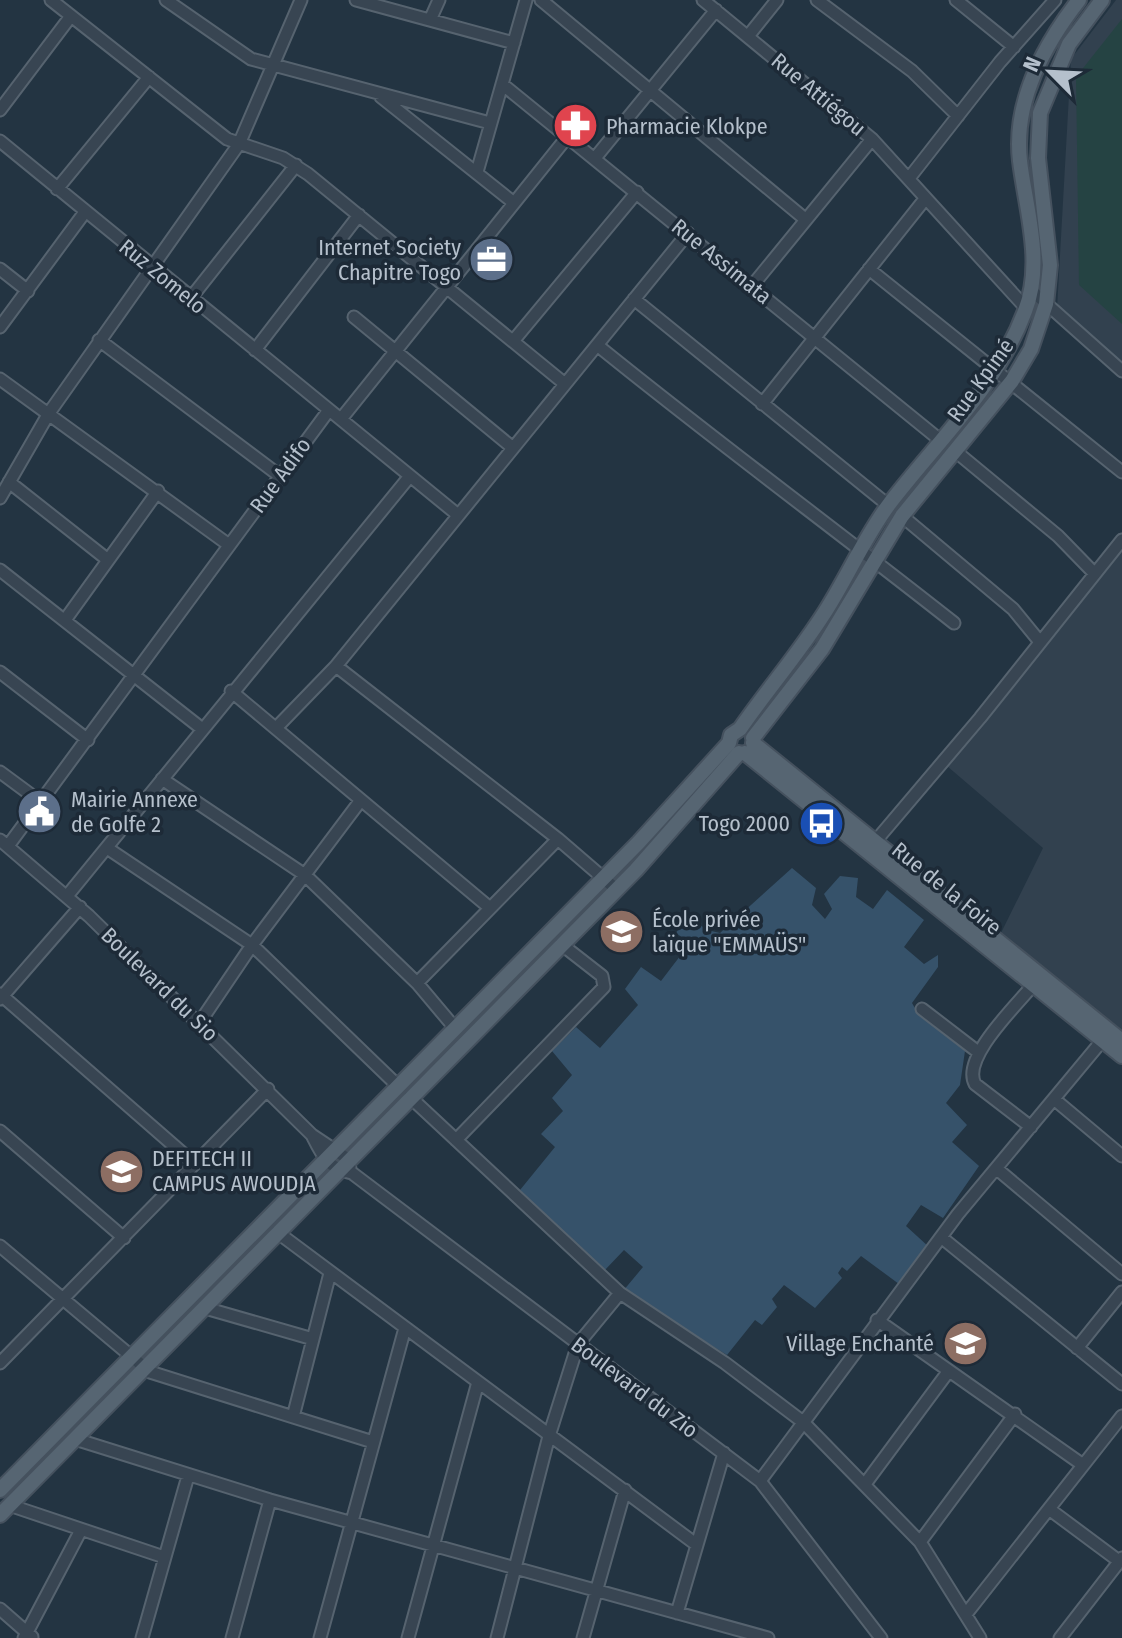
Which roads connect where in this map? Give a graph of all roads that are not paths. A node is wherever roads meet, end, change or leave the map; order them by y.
1 (51, 0) edge
2 (166, 0) edge
3 (301, 0) edge
4 (360, 0) edge
5 (439, 0) edge
6 (526, 0) edge
7 (541, 0) edge
8 (703, 0) edge
9 (777, 0) edge
10 (817, 0) edge
11 (956, 0) edge
12 (1055, 0) edge
13 (1102, 0) edge
14 (1078, 1) edge
15 (716, 10) junction
16 (71, 16) junction
17 (1090, 16) junction
18 (430, 20) junction
19 (749, 35) junction
20 (514, 43) junction
21 (1014, 47) junction
22 (272, 66) junction
23 (149, 77) junction
24 (502, 84) junction
25 (652, 89) junction
26 (374, 92) junction
27 (0, 110) edge
28 (958, 116) junction
29 (490, 123) junction
30 (568, 136) junction
31 (872, 139) junction
32 (0, 141) edge
33 (239, 144) junction
34 (595, 158) junction
35 (296, 165) junction
36 (477, 172) junction
37 (910, 177) junction
38 (57, 189) junction
39 (637, 192) junction
40 (925, 199) junction
41 (514, 203) junction
42 (85, 212) junction
43 (359, 215) junction
44 (805, 219) junction
45 (688, 233) junction
46 (0, 269) edge
47 (153, 269) junction
48 (869, 269) junction
49 (446, 286) junction
50 (752, 286) junction
51 (1031, 290) junction
52 (28, 291) junction
53 (190, 299) junction
54 (634, 299) junction
55 (1046, 304) junction
56 (1026, 308) junction
57 (354, 317) dead end
58 (0, 327) edge
59 (816, 337) junction
60 (99, 340) junction
61 (514, 340) junction
62 (597, 345) junction
63 (255, 350) junction
64 (394, 350) junction
65 (998, 370) junction
66 (1122, 371) edge
67 (0, 379) edge
68 (1012, 381) junction
69 (565, 384) junction
70 (762, 404) junction
71 (329, 410) junction
72 (49, 413) junction
73 (341, 419) junction
74 (940, 440) junction
75 (513, 448) junction
76 (954, 450) junction
77 (1122, 472) edge
78 (280, 476) junction
79 (410, 476) junction
80 (9, 482) junction
81 (158, 491) junction
82 (0, 498) edge
83 (888, 505) junction
84 (458, 515) junction
85 (902, 516) junction
86 (1122, 540) edge
87 (229, 545) junction
88 (861, 550) junction
89 (108, 560) junction
90 (874, 560) junction
91 (0, 570) edge
92 (1095, 574) junction
93 (65, 620) junction
94 (954, 623) dead end
95 (1040, 642) junction
96 (336, 666) junction
97 (0, 672) edge
98 (134, 676) junction
99 (231, 691) junction
100 (277, 727) junction
101 (201, 728) junction
102 (88, 740) junction
103 (744, 746) junction
104 (0, 772) edge
105 (162, 779) junction
106 (361, 800) junction
107 (42, 803) junction
108 (558, 839) junction
109 (4, 843) edge
110 (874, 843) junction
111 (107, 848) junction
112 (305, 875) junction
113 (604, 876) junction
114 (616, 889) junction
115 (67, 896) junction
116 (80, 907) junction
117 (490, 908) junction
118 (561, 944) junction
119 (252, 945) junction
120 (417, 983) junction
121 (1033, 985) junction
122 (1, 996) edge
123 (922, 1009) dead end
124 (200, 1022) junction
125 (454, 1027) junction
126 (1111, 1038) edge
127 (978, 1052) junction
128 (1122, 1056) edge
129 (397, 1085) junction
130 (268, 1089) junction
131 (410, 1097) junction
132 (1054, 1099) junction
133 (1031, 1127) junction
134 (0, 1131) edge
135 (456, 1140) junction
136 (330, 1153) junction
137 (1122, 1156) edge
138 (195, 1164) junction
139 (350, 1166) junction
140 (997, 1169) junction
141 (336, 1171) junction
142 (277, 1232) junction
143 (941, 1237) junction
144 (124, 1238) junction
145 (0, 1246) edge
146 (330, 1273) junction
147 (1122, 1274) edge
148 (1122, 1292) edge
149 (620, 1293) junction
150 (62, 1301) junction
151 (205, 1308) junction
152 (877, 1320) junction
153 (405, 1328) junction
154 (313, 1339) junction
155 (578, 1344) junction
156 (1077, 1348) junction
157 (129, 1358) junction
158 (1, 1361) edge
159 (144, 1369) junction
160 (948, 1372) junction
161 (478, 1382) junction
162 (1122, 1384) edge
163 (1015, 1414) junction
164 (1122, 1416) edge
165 (293, 1417) junction
166 (803, 1422) junction
167 (549, 1436) junction
168 (75, 1439) junction
169 (373, 1442) junction
170 (724, 1453) junction
171 (1083, 1465) junction
172 (188, 1476) junction
173 (760, 1481) junction
174 (865, 1484) junction
175 (0, 1490) edge
176 (625, 1490) junction
177 (270, 1500) junction
178 (1049, 1509) junction
179 (5, 1510) edge
180 (353, 1522) junction
181 (81, 1530) junction
182 (920, 1542) junction
183 (436, 1545) junction
184 (697, 1545) junction
185 (164, 1557) junction
186 (1121, 1560) edge
187 (515, 1568) junction
188 (595, 1589) junction
189 (0, 1609) edge
190 (677, 1613) junction
191 (966, 1614) junction
192 (28, 1637) edge
193 (1065, 1637) edge
194 (142, 1638) edge
195 (232, 1638) edge
196 (320, 1638) edge
197 (408, 1638) edge
198 (497, 1638) edge
199 (583, 1638) edge
200 (768, 1638) edge
201 (881, 1638) edge
202 (980, 1638) edge

1 - 16 street
2 - 22 street
3 - 22 street
4 - 18 street
5 - 18 street
6 - 20 street
7 - 25 street
8 - 15 street, Rue Attiégou
9 - 19 street
10 - 28 street
11 - 21 street
12 - 21 street
13 - 17 main road, Rue Kpimé
14 - 17 main road
14 - 51 main road
15 - 19 street, Rue Attiégou
15 - 25 street
16 - 23 street
16 - 27 street
17 - 55 main road, Rue Kpimé
18 - 20 street
19 - 31 street, Rue Attiégou
20 - 24 street
21 - 28 street
22 - 26 street
22 - 33 street
23 - 33 street
23 - 38 street
24 - 29 street
24 - 30 street, Rue Assimata
25 - 34 street
25 - 44 street
26 - 29 street
26 - 36 street
28 - 37 street
29 - 36 street
30 - 34 street, Rue Assimata
30 - 41 street
31 - 37 street, Rue Attiégou
31 - 44 street
32 - 38 street, Ruz Zomelo
33 - 35 street
33 - 47 street
34 - 39 street, Rue Assimata
35 - 43 street
35 - 53 street
36 - 41 street
37 - 40 street, Rue Attiégou
38 - 42 street, Ruz Zomelo
39 - 45 street, Rue Assimata
39 - 61 street
40 - 48 street
40 - 56 street, Rue Attiégou
41 - 49 street
42 - 47 street, Ruz Zomelo
42 - 52 street
43 - 49 street
43 - 63 street
44 - 50 street
45 - 50 street, Rue Assimata
45 - 54 street
46 - 52 street
47 - 53 street, Ruz Zomelo
47 - 60 street
48 - 59 street
48 - 65 street
49 - 61 street
49 - 64 street
50 - 59 street, Rue Assimata
51 - 55 street
51 - 56 main road
52 - 58 street
53 - 63 street, Ruz Zomelo
54 - 62 street
54 - 70 street
55 - 66 street
55 - 68 main road, Rue Kpimé
56 - 65 main road
57 - 64 street
59 - 70 street
59 - 74 street, Rue Assimata
60 - 72 street
60 - 78 street
61 - 69 street
62 - 69 street
62 - 88 street
63 - 71 street, Ruz Zomelo
64 - 73 street
64 - 75 street
65 - 68 street
65 - 74 main road
67 - 72 street
68 - 76 main road, Rue Kpimé
68 - 77 street
69 - 75 street
70 - 83 street
71 - 73 street
71 - 78 street, Rue Adifo
72 - 80 street
72 - 81 street
73 - 79 street
74 - 83 main road
75 - 84 street
76 - 85 main road, Rue Kpimé
76 - 92 street
78 - 87 street, Rue Adifo
79 - 84 street
79 - 99 street
80 - 82 street
80 - 89 street
81 - 87 street
81 - 89 street
83 - 88 main road
84 - 96 street
85 - 90 main road, Rue Kpimé
85 - 95 street
86 - 92 street
87 - 98 street, Rue Adifo
88 - 90 street
88 - 103 main road
89 - 93 street
90 - 94 street
90 - 103 main road, Rue Kpimé
91 - 93 street
92 - 95 street
93 - 98 street
95 - 110 street
96 - 100 street
96 - 108 street
97 - 102 street
98 - 101 street
98 - 102 street, Rue Adifo
99 - 100 street
99 - 101 street
100 - 106 street
101 - 105 street
102 - 107 street, Rue Adifo
103 - 110 main road
103 - 113 main road
103 - 114 main road
103 - 121 main road, Rue de la Foire
104 - 107 street
105 - 111 street
105 - 112 street
106 - 112 street
106 - 117 street
107 - 109 street, Rue Adifo
108 - 113 street
108 - 117 street
109 - 115 street, Boulevard du Sio
110 - 126 main road
111 - 115 street
111 - 119 street
112 - 119 street
112 - 120 street
113 - 114 street
113 - 125 main road
114 - 118 main road
115 - 116 street, Boulevard du Sio
116 - 122 street
116 - 124 street, Boulevard du Sio
117 - 120 street
118 - 131 main road
118 - 135 street
119 - 124 street
119 - 129 street
120 - 125 street
121 - 126 main road, Rue de la Foire
121 - 127 street
122 - 138 street
123 - 127 street
124 - 130 street, Boulevard du Sio
125 - 129 main road
126 - 128 main road, Rue de la Foire
126 - 132 street
127 - 133 street
129 - 136 main road
130 - 136 street, Boulevard du Sio
130 - 138 street
131 - 135 street
131 - 139 main road
132 - 133 street
132 - 137 street
133 - 140 street
134 - 144 street
135 - 149 street
136 - 139 street, Boulevard du Sio
136 - 141 street, Boulevard du Sio
136 - 157 main road
138 - 144 street
139 - 141 main road
139 - 155 street, Boulevard du Zio
140 - 143 street
140 - 147 street
141 - 142 main road
142 - 146 street
142 - 151 main road
143 - 152 street
143 - 156 street
144 - 150 street
145 - 150 street
146 - 153 street
146 - 154 street
148 - 156 street
149 - 155 street
149 - 166 street
150 - 157 street
150 - 158 street
151 - 154 street
151 - 159 main road
152 - 160 street
152 - 166 street
153 - 161 street
153 - 169 street
154 - 165 street
155 - 167 street
155 - 170 street, Boulevard du Zio
156 - 162 street
157 - 159 street
157 - 175 main road
159 - 165 street
159 - 168 main road
160 - 163 street
160 - 174 street
161 - 167 street
161 - 183 street
163 - 171 street
163 - 182 street
164 - 171 street
165 - 169 street
166 - 173 street
166 - 174 street
167 - 176 street
167 - 187 street
168 - 172 street
168 - 179 main road
169 - 180 street
170 - 173 street, Boulevard du Zio
170 - 184 street
171 - 178 street
172 - 177 street
172 - 185 street
173 - 201 street, Boulevard du Zio
174 - 182 street
176 - 184 street
176 - 188 street
177 - 180 street
177 - 195 street
178 - 186 street
178 - 191 street
179 - 181 street
180 - 183 street
180 - 196 street
181 - 185 street
181 - 192 street
182 - 191 street
183 - 187 street
183 - 197 street
184 - 190 street
185 - 194 street
186 - 193 street
187 - 188 street
187 - 198 street
188 - 190 street
188 - 199 street
189 - 192 street
190 - 200 street
191 - 202 street

